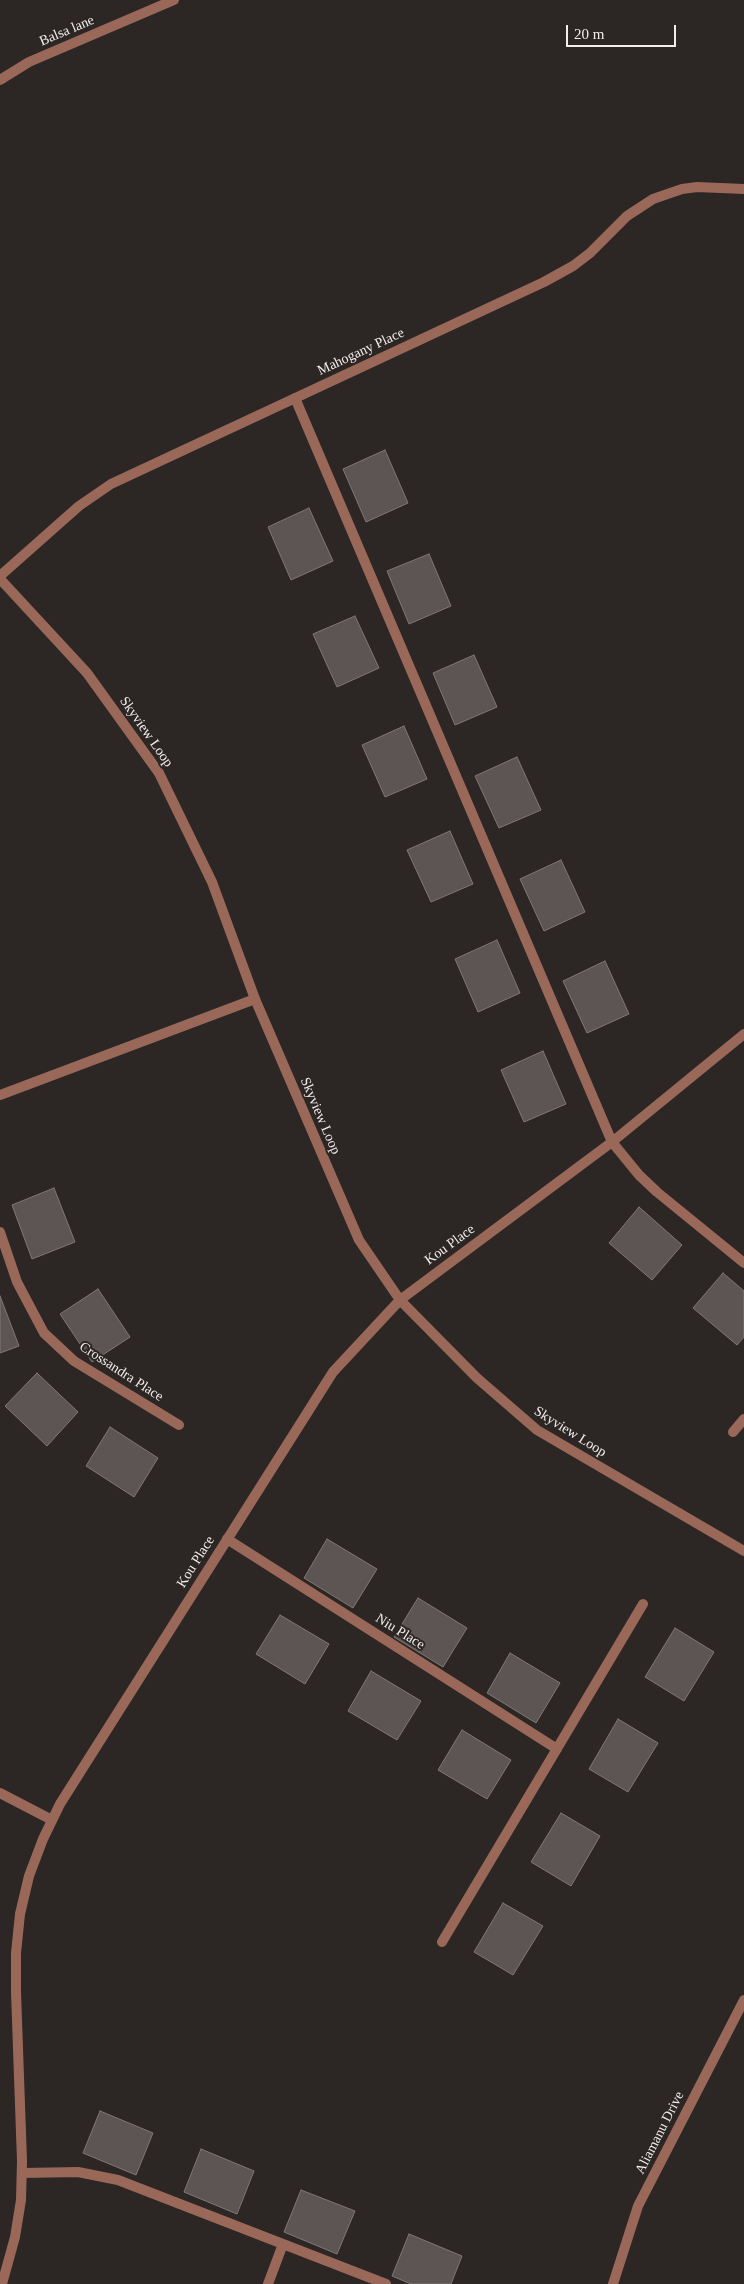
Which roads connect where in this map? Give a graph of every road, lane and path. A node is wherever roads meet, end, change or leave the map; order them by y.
1 (174, 0) edge
2 (0, 80) edge
3 (744, 189) edge
4 (295, 398) junction
5 (0, 578) edge
6 (255, 999) junction
7 (744, 1034) edge
8 (0, 1095) edge
9 (612, 1142) junction
10 (0, 1232) edge
11 (744, 1263) edge
12 (400, 1300) junction
13 (744, 1419) edge
14 (179, 1425) dead end
15 (733, 1432) dead end
16 (227, 1539) junction
17 (744, 1551) edge
18 (643, 1604) dead end
19 (557, 1749) junction
20 (0, 1793) edge
21 (52, 1820) junction
22 (442, 1942) dead end
23 (744, 2000) edge
24 (22, 2173) junction
25 (283, 2244) junction
26 (2, 2284) edge
27 (268, 2284) edge
28 (386, 2284) edge
29 (613, 2284) edge

1 - 2 street, Balsa lane
3 - 4 street, Mahogany Place
4 - 5 street, Mahogany Place
4 - 9 street
5 - 6 street, Skyview Loop
6 - 8 street
6 - 12 street, Skyview Loop
7 - 9 street, Kou Place
9 - 11 street
9 - 12 street, Kou Place
10 - 14 street, Crossandra Place
12 - 16 street, Kou Place
12 - 17 street, Skyview Loop
13 - 15 street
16 - 19 street, Niu Place
16 - 21 street, Kou Place
18 - 19 street
19 - 22 street
20 - 21 street
21 - 24 street, Kou Place
23 - 29 street, Aliamanu Drive
24 - 25 street
24 - 26 street, Kou Place
25 - 27 street
25 - 28 street

